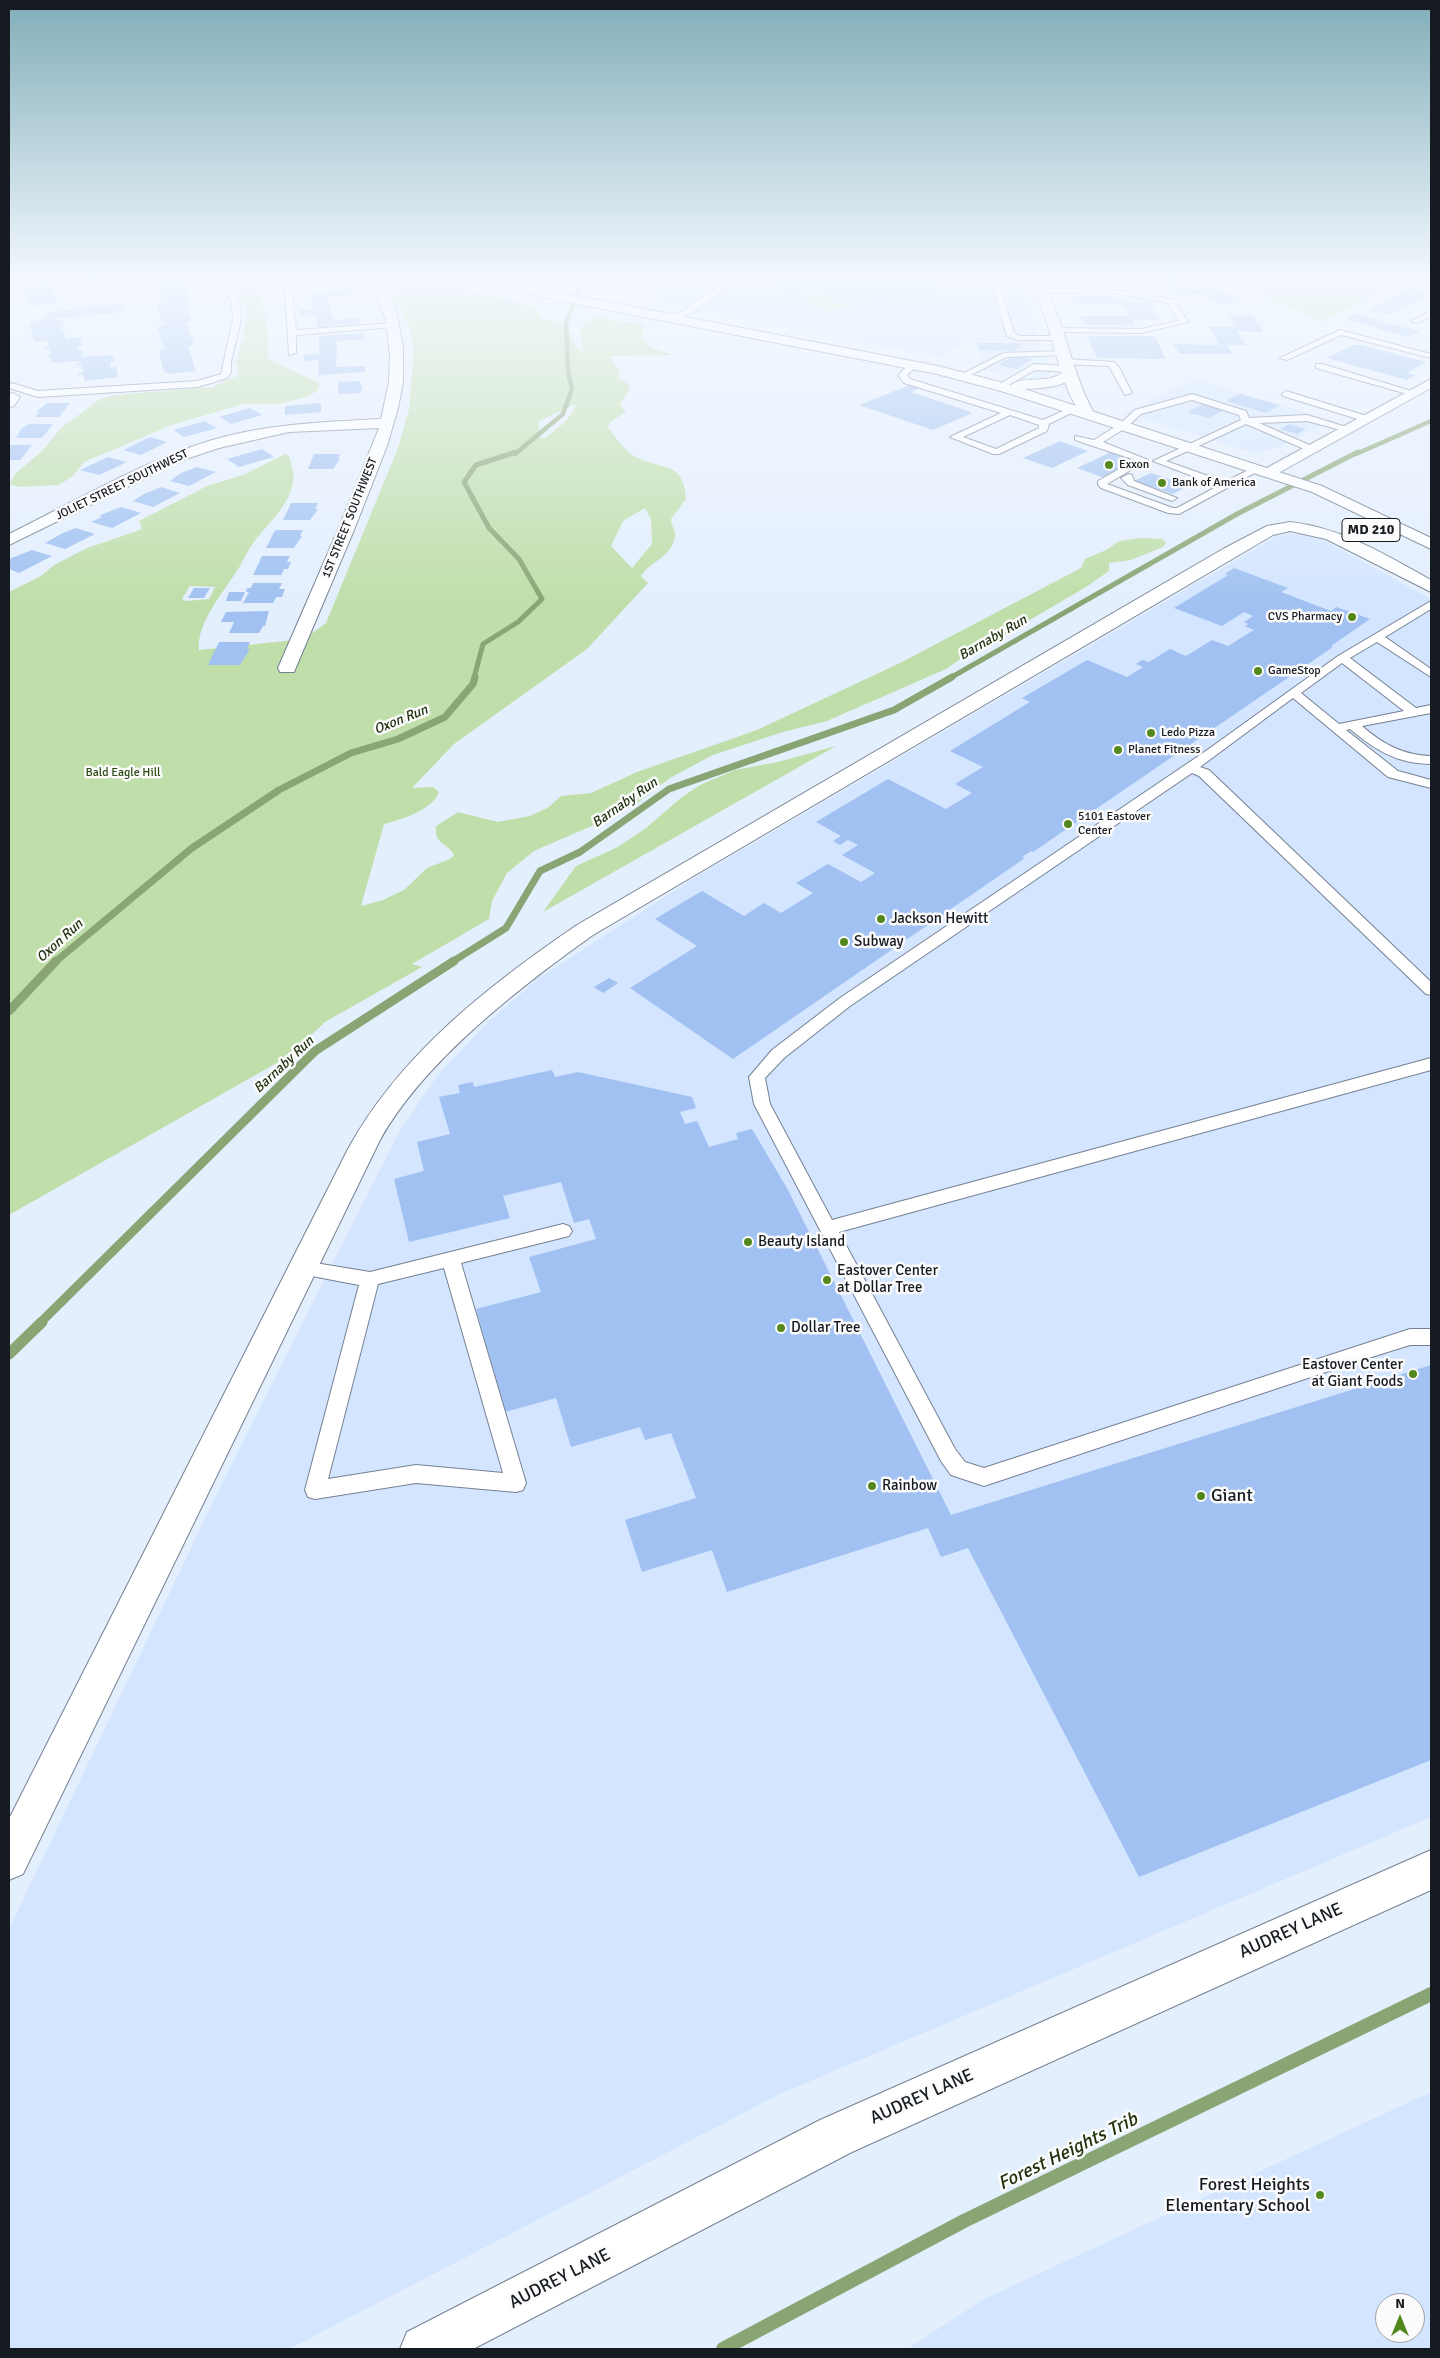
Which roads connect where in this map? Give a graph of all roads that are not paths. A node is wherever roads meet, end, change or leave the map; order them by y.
1 (165, 386) edge
2 (394, 386) edge
3 (924, 386) edge
4 (999, 386) edge
5 (1014, 386) edge
6 (1073, 386) edge
7 (1125, 386) edge
8 (1390, 386) edge
9 (1427, 386) edge
10 (1003, 387) junction
11 (11, 392) edge
12 (1128, 393) dead end
13 (1414, 393) junction
14 (1286, 394) dead end
15 (1081, 411) junction
16 (1010, 412) junction
17 (1367, 418) junction
18 (1246, 421) junction
19 (387, 423) junction
20 (1044, 423) junction
21 (1124, 425) junction
22 (1348, 429) junction
23 (1078, 438) dead end
24 (1097, 444) junction
25 (1190, 447) junction
26 (1311, 449) junction
27 (1158, 461) junction
28 (1270, 475) junction
29 (1212, 480) junction
30 (1226, 486) junction
31 (1197, 488) dead end
32 (1313, 493) junction
33 (1158, 506) junction
34 (9, 540) edge
35 (1431, 544) edge
36 (1407, 550) dead end
37 (1431, 587) edge
38 (1431, 604) edge
39 (1378, 637) junction
40 (1342, 658) junction
41 (287, 668) dead end
42 (1431, 674) edge
43 (1294, 693) junction
44 (1431, 710) edge
45 (1416, 713) junction
46 (1353, 725) junction
47 (1336, 728) junction
48 (1431, 760) edge
49 (1191, 768) junction
50 (1431, 784) edge
51 (1431, 990) edge
52 (1431, 1064) edge
53 (826, 1228) junction
54 (563, 1231) dead end
55 (451, 1259) junction
56 (303, 1268) junction
57 (370, 1279) junction
58 (1431, 1337) edge
59 (9, 1860) edge
60 (1431, 1870) edge
61 (424, 2349) edge

1 - 11 lane
2 - 19 street, 1ST STREET SOUTHWEST
3 - 16 lane
4 - 10 street
5 - 10 street
6 - 15 street
7 - 12 lane
8 - 13 lane
9 - 13 street
10 - 15 street
13 - 17 street
14 - 17 lane
15 - 20 lane
15 - 21 street
16 - 20 lane
16 - 20 lane
17 - 22 street
18 - 21 lane
18 - 22 lane
18 - 25 lane
18 - 26 lane
19 - 34 street, JOLIET STREET SOUTHWEST
19 - 41 street, 1ST STREET SOUTHWEST
21 - 24 lane
21 - 25 street
22 - 26 street
23 - 24 lane
24 - 33 lane
25 - 27 lane
25 - 28 street
26 - 28 street
27 - 29 lane
27 - 33 lane
28 - 30 lane
28 - 32 street, MD 210
29 - 30 lane
29 - 31 lane
30 - 33 lane
32 - 35 street, MD 210
32 - 36 street, MD 210
37 - 56 street
38 - 39 lane
39 - 40 lane
39 - 42 lane
40 - 43 lane
40 - 45 lane
43 - 47 lane
43 - 49 lane
44 - 45 lane
45 - 46 lane
46 - 47 lane
46 - 48 lane
47 - 50 lane
49 - 51 lane
49 - 53 lane
52 - 53 lane
53 - 58 lane
54 - 55 lane
55 - 57 lane
55 - 57 lane
56 - 57 lane
56 - 59 street
60 - 61 street, AUDREY LANE

